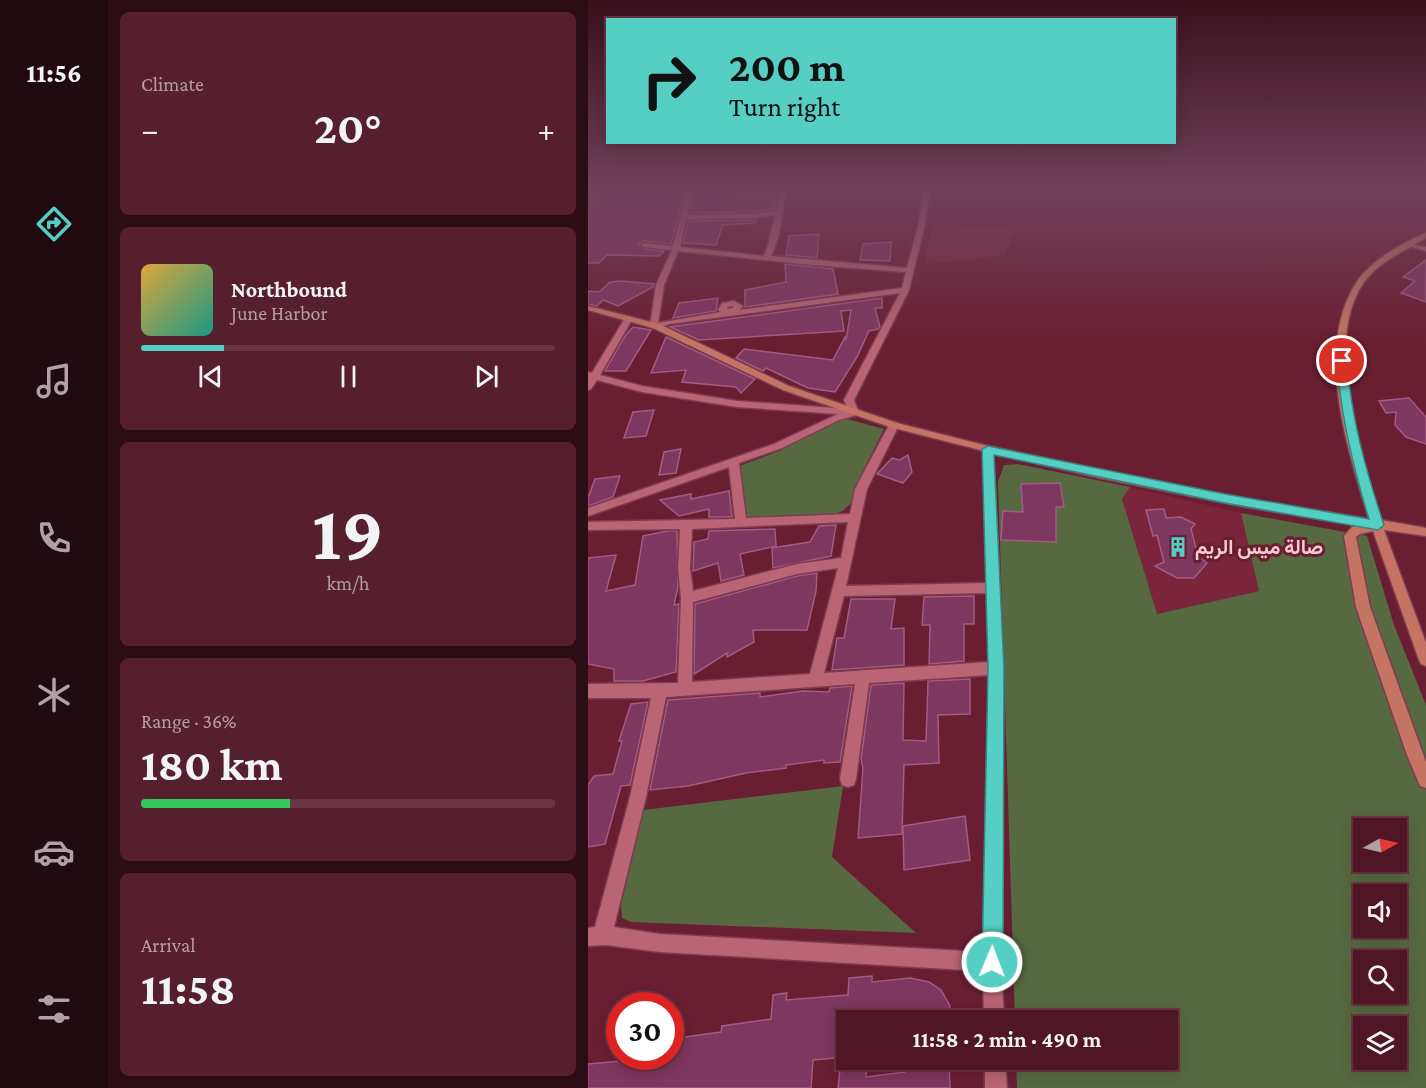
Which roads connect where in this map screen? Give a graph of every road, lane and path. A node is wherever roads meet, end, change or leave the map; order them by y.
1 (678, 241) edge
2 (771, 241) edge
3 (917, 241) edge
4 (1417, 241) edge
5 (644, 245) dead end
6 (1410, 245) junction
7 (676, 248) junction
8 (1426, 249) edge
9 (766, 258) junction
10 (910, 270) junction
11 (904, 290) junction
12 (588, 308) edge
13 (629, 318) junction
14 (654, 326) junction
15 (592, 375) edge
16 (588, 387) edge
17 (854, 413) junction
18 (894, 425) junction
19 (988, 449) junction
20 (734, 462) junction
21 (588, 512) edge
22 (855, 518) junction
23 (741, 523) junction
24 (686, 525) junction
25 (1378, 525) junction
26 (588, 526) edge
27 (1426, 532) edge
28 (846, 562) junction
29 (994, 588) junction
30 (839, 591) junction
31 (687, 598) junction
32 (1426, 660) edge
33 (996, 668) junction
34 (862, 678) junction
35 (816, 681) junction
36 (685, 688) junction
37 (588, 691) edge
38 (660, 691) junction
39 (848, 779) dead end
40 (1426, 780) edge
41 (595, 935) edge
42 (992, 962) junction
43 (994, 1010) edge
44 (995, 1070) edge
45 (996, 1088) edge

1 - 7 street
2 - 9 street
3 - 10 street
4 - 6 main road
5 - 7 street
6 - 8 street
6 - 25 main road
7 - 9 street
7 - 14 street
9 - 10 street
10 - 11 street
11 - 14 street
11 - 17 street
12 - 13 main road
13 - 14 main road
13 - 15 street
14 - 17 main road
15 - 16 street
15 - 17 street
17 - 18 main road
17 - 20 street
18 - 19 main road
18 - 22 street
19 - 25 main road
19 - 29 street
20 - 21 street
20 - 23 street
22 - 23 street
22 - 28 street
23 - 24 street
24 - 26 street
24 - 31 street
25 - 27 main road
25 - 32 main road
25 - 40 main road
28 - 30 street
28 - 31 street
29 - 30 street
29 - 33 street
30 - 35 street
31 - 36 street
33 - 34 street
33 - 42 street
34 - 35 street
34 - 39 street
35 - 36 street
36 - 38 street
37 - 38 street
38 - 41 street
41 - 42 street
42 - 43 street
44 - 45 street

